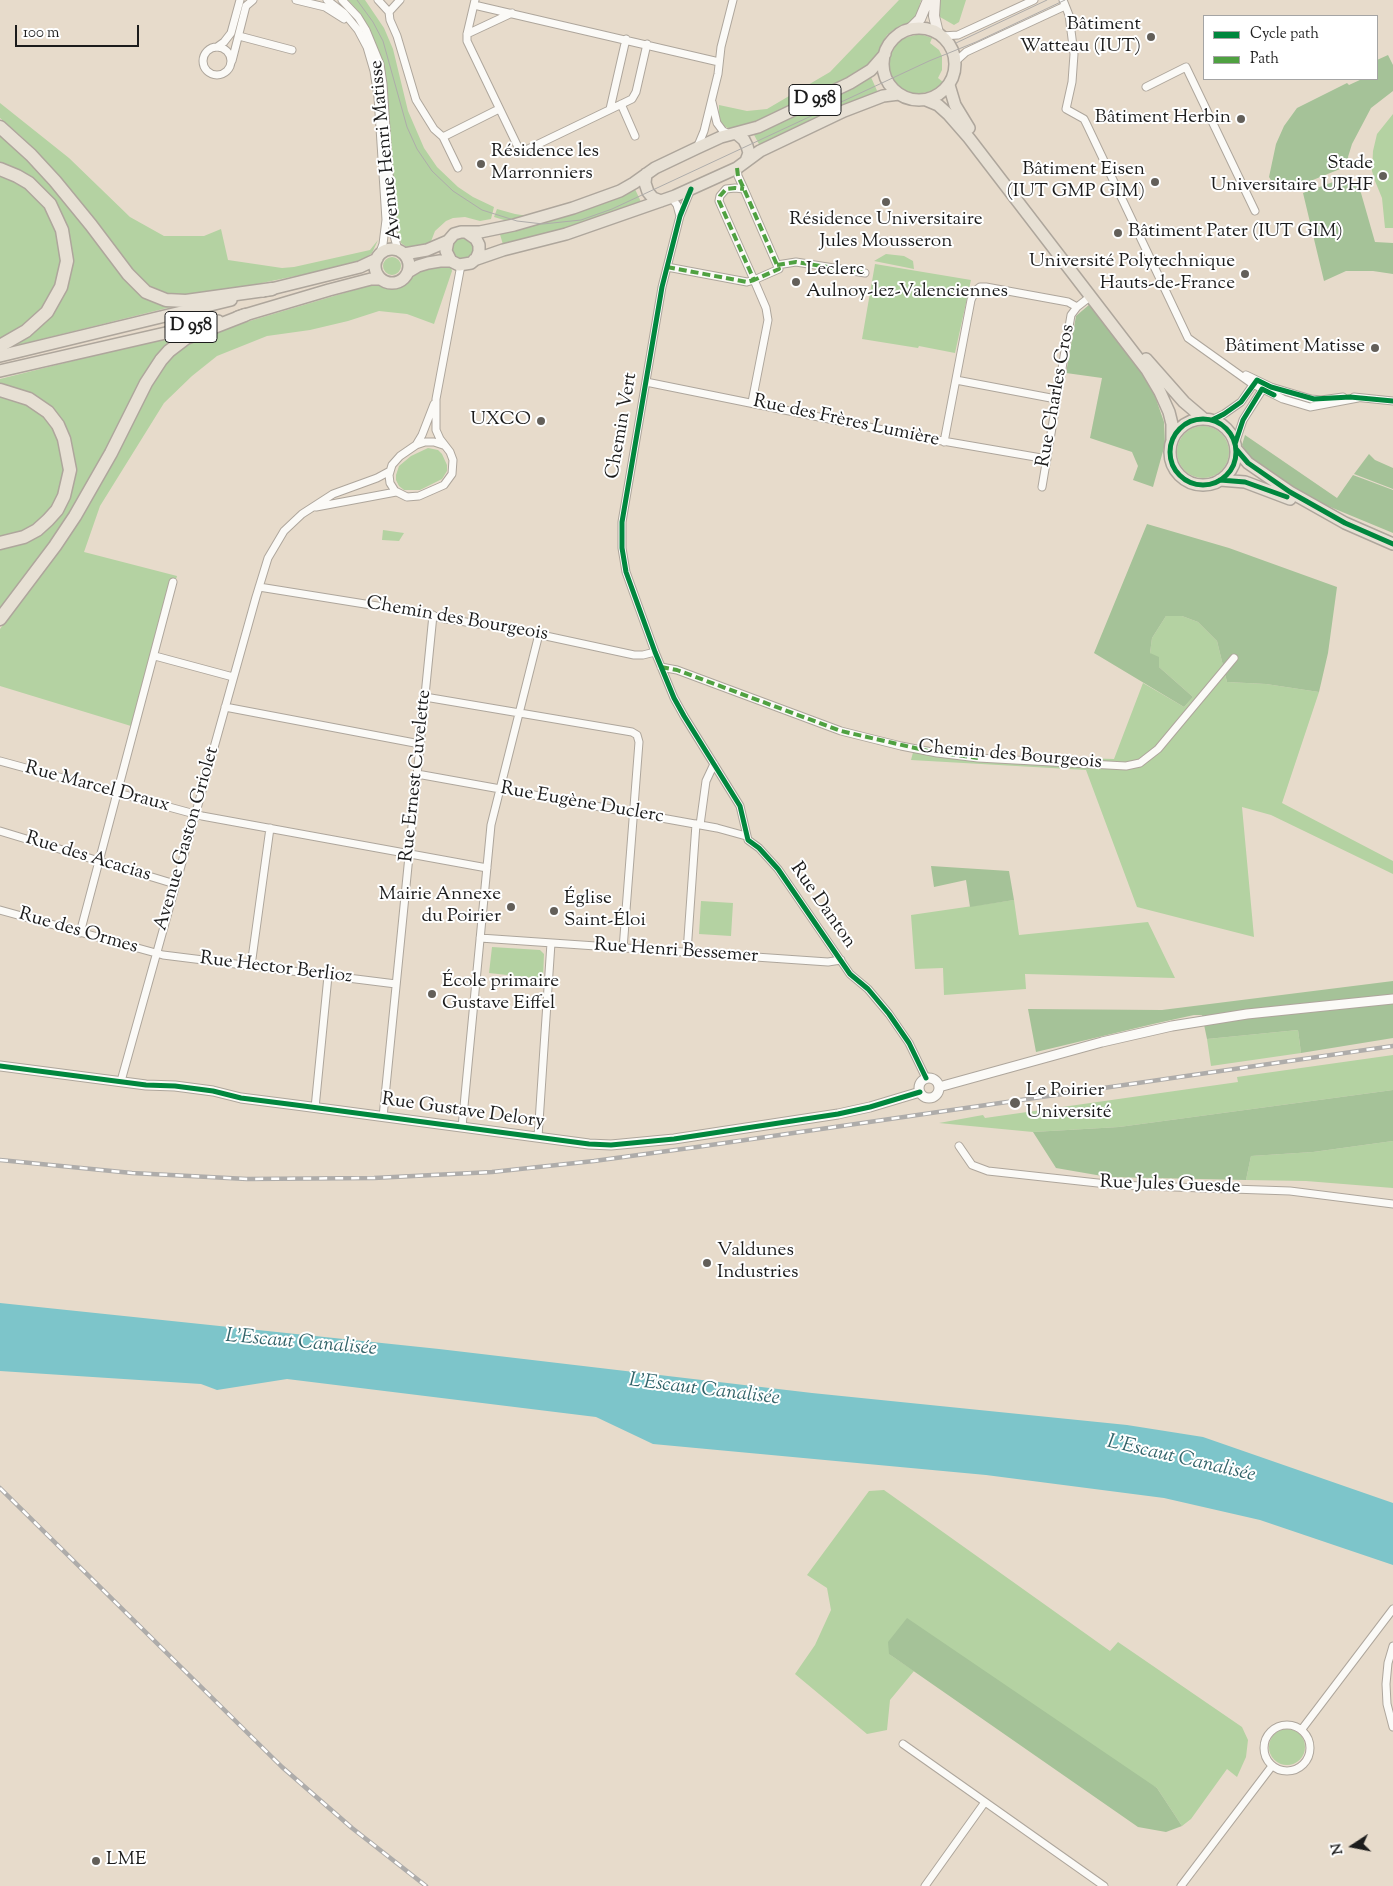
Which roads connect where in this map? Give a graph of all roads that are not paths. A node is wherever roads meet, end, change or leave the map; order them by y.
1 (240, 0) edge
2 (253, 0) edge
3 (296, 0) edge
4 (327, 0) edge
5 (342, 0) edge
6 (378, 0) edge
7 (400, 0) edge
8 (733, 0) edge
9 (928, 0) edge
10 (935, 0) edge
11 (1034, 0) edge
12 (474, 2) edge
13 (247, 3) edge
14 (1064, 3) edge
15 (389, 12) junction
16 (513, 13) junction
17 (910, 29) junction
18 (358, 30) junction
19 (467, 34) junction
20 (940, 35) junction
21 (238, 36) junction
22 (626, 39) junction
23 (647, 44) junction
24 (217, 47) junction
25 (292, 50) dead end
26 (885, 54) junction
27 (719, 62) junction
28 (955, 62) junction
29 (231, 64) junction
30 (949, 85) junction
31 (1146, 87) dead end
32 (899, 94) junction
33 (712, 99) junction
34 (926, 100) junction
35 (621, 104) junction
36 (610, 109) junction
37 (499, 110) junction
38 (0, 127) edge
39 (734, 134) junction
40 (443, 136) junction
41 (635, 136) dead end
42 (697, 148) junction
43 (742, 165) junction
44 (458, 168) dead end
45 (0, 169) edge
46 (646, 174) junction
47 (691, 189) junction
48 (744, 189) junction
49 (666, 199) junction
50 (1255, 211) dead end
51 (680, 216) junction
52 (466, 232) junction
53 (448, 241) junction
54 (401, 252) junction
55 (378, 257) junction
56 (474, 260) junction
57 (456, 263) junction
58 (777, 265) junction
59 (667, 267) junction
60 (408, 272) junction
61 (865, 273) dead end
62 (380, 279) junction
63 (754, 280) junction
64 (272, 289) junction
65 (1091, 296) junction
66 (1077, 307) junction
67 (245, 315) junction
68 (0, 346) edge
69 (0, 356) edge
70 (0, 371) edge
71 (956, 380) junction
72 (646, 382) junction
73 (1255, 382) junction
74 (1264, 387) junction
75 (0, 390) edge
76 (436, 399) junction
77 (1056, 399) junction
78 (1393, 401) edge
79 (752, 402) junction
80 (1208, 420) junction
81 (1172, 439) junction
82 (944, 442) junction
83 (416, 445) junction
84 (443, 445) junction
85 (1235, 447) junction
86 (1047, 460) junction
87 (390, 471) junction
88 (1220, 480) junction
89 (1042, 487) dead end
90 (396, 492) junction
91 (312, 507) junction
92 (1334, 518) junction
93 (0, 543) edge
94 (1393, 544) edge
95 (173, 582) dead end
96 (259, 587) junction
97 (433, 615) junction
98 (0, 619) edge
99 (539, 634) junction
100 (655, 652) junction
101 (155, 656) junction
102 (1234, 658) dead end
103 (661, 667) junction
104 (233, 677) junction
105 (425, 697) junction
106 (225, 707) junction
107 (518, 712) junction
108 (420, 744) junction
109 (0, 761) edge
110 (714, 764) junction
111 (417, 774) junction
112 (499, 789) junction
113 (118, 794) junction
114 (634, 813) junction
115 (195, 814) junction
116 (698, 824) junction
117 (270, 828) junction
118 (0, 831) edge
119 (746, 836) junction
120 (409, 853) junction
121 (100, 862) junction
122 (487, 868) junction
123 (175, 884) junction
124 (0, 910) edge
125 (80, 933) junction
126 (480, 938) junction
127 (551, 943) junction
128 (623, 949) junction
129 (687, 952) junction
130 (156, 954) junction
131 (841, 960) junction
132 (251, 966) junction
133 (328, 976) junction
134 (396, 984) junction
135 (1393, 999) edge
136 (0, 1066) edge
137 (926, 1078) junction
138 (121, 1081) junction
139 (939, 1086) junction
140 (920, 1092) junction
141 (315, 1108) junction
142 (383, 1117) junction
143 (462, 1127) junction
144 (538, 1137) junction
145 (959, 1146) dead end
146 (1393, 1204) edge
147 (1393, 1609) edge
148 (1393, 1646) edge
149 (1390, 1692) edge
150 (1393, 1728) edge
151 (1302, 1729) junction
152 (903, 1744) dead end
153 (1272, 1766) junction
154 (985, 1802) junction
155 (925, 1886) edge
156 (1104, 1886) edge
157 (1181, 1886) edge

1 - 24 street
2 - 13 street
3 - 18 street
4 - 18 street, Avenue Henri Matisse
5 - 54 street, Avenue Henri Matisse
6 - 15 street
7 - 15 street
8 - 27 street
9 - 17 main road
10 - 20 main road
11 - 20 street
12 - 16 street
12 - 19 street
13 - 21 street
14 - 28 street
14 - 73 street
15 - 40 street
16 - 19 street
16 - 22 street
17 - 20 main road
17 - 26 main road
18 - 55 street, Avenue Henri Matisse
19 - 37 street
20 - 28 main road
21 - 25 street
21 - 29 street
22 - 23 street
22 - 36 street
23 - 27 street
23 - 35 street
24 - 29 street
24 - 29 street
26 - 32 main road
26 - 39 main road, D 958
27 - 33 street
28 - 30 main road
30 - 34 main road
30 - 80 main road
31 - 50 street
32 - 34 main road
32 - 43 main road, D 958
33 - 39 street
33 - 42 street
34 - 65 main road
35 - 36 street
35 - 41 street
36 - 37 street
37 - 40 street
38 - 64 highway
39 - 42 main road
39 - 43 main road
40 - 44 street
42 - 46 main road
43 - 47 main road
43 - 48 street
45 - 68 highway
46 - 49 main road
46 - 52 main road
47 - 49 main road
47 - 51 street, Chemin Vert
48 - 58 street
48 - 63 street
49 - 51 street
49 - 56 main road
51 - 59 street, Chemin Vert
52 - 53 main road
52 - 56 main road
53 - 54 main road
53 - 57 main road
54 - 55 main road
54 - 60 main road
55 - 62 main road
55 - 64 main road, D 958
56 - 57 main road
57 - 60 main road
57 - 76 street
58 - 61 street
58 - 63 street
59 - 63 street
59 - 72 street, Chemin Vert
60 - 62 main road
62 - 67 main road, D 958
63 - 79 street
64 - 69 main road, D 958
65 - 66 street, Rue Charles Cros
65 - 81 main road
66 - 71 street, Rue Charles Cros
66 - 77 street, Rue Charles Cros
67 - 70 main road, D 958
67 - 98 highway
71 - 77 street
71 - 82 street, Rue Charles Cros
72 - 79 street, Rue des Frères Lumière
72 - 100 street, Chemin Vert
73 - 74 street
73 - 80 street
74 - 78 street
74 - 85 street
75 - 93 highway
76 - 83 street
76 - 84 street
77 - 86 street, Rue Charles Cros
79 - 82 street, Rue des Frères Lumière
80 - 81 main road
80 - 85 main road
81 - 88 main road
82 - 86 street, Rue des Frères Lumière
83 - 84 street
83 - 87 street
84 - 90 street
85 - 88 main road
85 - 92 main road
86 - 89 street, Rue Charles Cros
87 - 90 street
87 - 91 street, Avenue Gaston Griolet
88 - 92 main road
90 - 91 street
91 - 96 street, Avenue Gaston Griolet
92 - 94 main road
95 - 101 street
96 - 97 street, Chemin des Bourgeois
96 - 104 street, Avenue Gaston Griolet
97 - 99 street, Chemin des Bourgeois
97 - 105 street, Rue Ernest Cuvelette
99 - 100 street, Chemin des Bourgeois
99 - 107 street
100 - 103 street, Chemin Vert
101 - 104 street
101 - 113 street
102 - 103 street, Chemin des Bourgeois
103 - 110 street
104 - 106 street, Avenue Gaston Griolet
105 - 107 street
105 - 108 street, Rue Ernest Cuvelette
106 - 108 street
106 - 115 street, Avenue Gaston Griolet
107 - 112 street
107 - 114 street
108 - 111 street, Rue Ernest Cuvelette
109 - 113 street, Rue Marcel Draux
110 - 116 street
110 - 119 street
111 - 112 street, Rue Eugène Duclerc
111 - 120 street, Rue Ernest Cuvelette
112 - 114 street, Rue Eugène Duclerc
112 - 122 street
113 - 115 street, Rue Marcel Draux
113 - 121 street
114 - 116 street, Rue Eugène Duclerc
114 - 128 street
115 - 117 street, Rue Marcel Draux
115 - 123 street, Avenue Gaston Griolet
116 - 119 street, Rue Eugène Duclerc
116 - 129 street
117 - 120 street, Rue Marcel Draux
117 - 132 street
118 - 121 street, Rue des Acacias
119 - 131 street, Rue Danton
120 - 122 street, Rue Marcel Draux
120 - 134 street, Rue Ernest Cuvelette
121 - 123 street, Rue des Acacias
121 - 125 street
122 - 126 street
123 - 130 street, Avenue Gaston Griolet
124 - 125 street, Rue des Ormes
125 - 130 street, Rue des Ormes
126 - 127 street, Rue Henri Bessemer
126 - 143 street
127 - 128 street, Rue Henri Bessemer
127 - 144 street
128 - 129 street, Rue Henri Bessemer
129 - 131 street, Rue Henri Bessemer
130 - 132 street, Rue Hector Berlioz
130 - 138 street, Avenue Gaston Griolet
131 - 137 street, Rue Danton
132 - 133 street, Rue Hector Berlioz
133 - 134 street, Rue Hector Berlioz
133 - 141 street
134 - 142 street, Rue Ernest Cuvelette
135 - 139 street
136 - 138 street, Rue Gustave Delory
137 - 139 street
137 - 140 street
138 - 141 street, Rue Gustave Delory
139 - 140 street
140 - 144 street, Rue Gustave Delory
141 - 142 street, Rue Gustave Delory
142 - 143 street, Rue Gustave Delory
143 - 144 street, Rue Gustave Delory
145 - 146 street, Rue Jules Guesde
147 - 151 street
148 - 149 street
149 - 150 street
151 - 153 street
151 - 153 street
152 - 154 street
153 - 157 street
154 - 155 street
154 - 156 street

